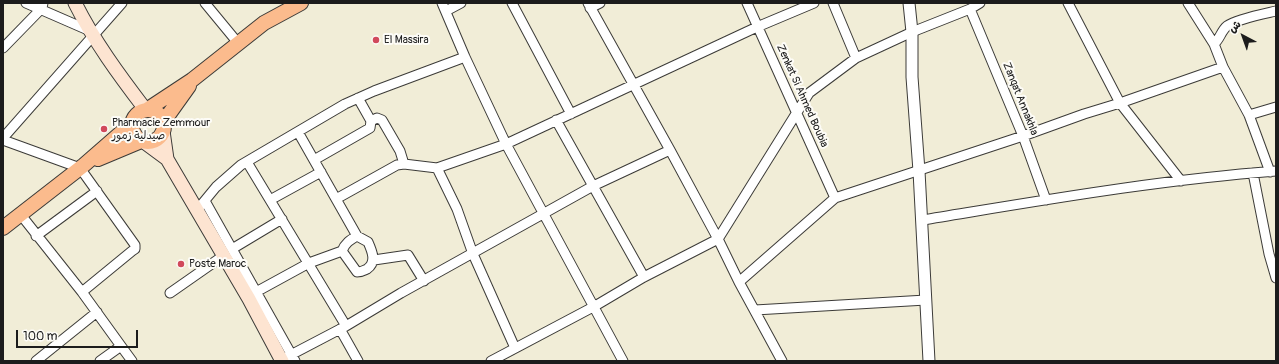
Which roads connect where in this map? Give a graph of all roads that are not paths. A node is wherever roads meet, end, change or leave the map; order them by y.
1 (26, 3) edge
2 (75, 3) edge
3 (122, 3) edge
4 (206, 3) edge
5 (302, 3) edge
6 (461, 3) edge
7 (512, 3) edge
8 (600, 3) edge
9 (747, 3) edge
10 (814, 3) edge
11 (833, 3) edge
12 (909, 3) edge
13 (980, 3) edge
14 (1068, 3) edge
15 (1188, 3) edge
16 (589, 5) edge
17 (43, 6) edge
18 (444, 7) edge
19 (970, 8) junction
20 (1276, 11) edge
21 (758, 27) junction
22 (912, 32) junction
23 (91, 33) junction
24 (238, 43) junction
25 (1214, 44) junction
26 (3, 48) edge
27 (465, 57) junction
28 (856, 58) junction
29 (1223, 67) junction
30 (192, 80) junction
31 (634, 85) junction
32 (358, 98) junction
33 (1120, 104) junction
34 (1276, 107) edge
35 (797, 113) junction
36 (140, 114) junction
37 (571, 114) junction
38 (1249, 115) junction
39 (556, 120) junction
40 (371, 121) junction
41 (164, 126) junction
42 (298, 132) junction
43 (1023, 136) junction
44 (3, 139) edge
45 (143, 141) junction
46 (506, 144) junction
47 (670, 150) junction
48 (167, 159) junction
49 (314, 160) junction
50 (247, 162) junction
51 (404, 164) junction
52 (82, 167) junction
53 (437, 168) junction
54 (919, 171) junction
55 (321, 172) junction
56 (1273, 172) edge
57 (1253, 173) junction
58 (1181, 181) junction
59 (593, 186) junction
60 (96, 191) junction
61 (835, 198) junction
62 (336, 199) junction
63 (270, 200) junction
64 (1046, 200) junction
65 (201, 206) junction
66 (544, 214) junction
67 (21, 215) junction
68 (282, 219) junction
69 (922, 220) junction
70 (3, 228) edge
71 (36, 236) junction
72 (357, 236) junction
73 (718, 239) junction
74 (342, 251) junction
75 (227, 252) junction
76 (473, 254) junction
77 (374, 260) junction
78 (308, 263) junction
79 (644, 277) junction
80 (1276, 278) edge
81 (424, 281) junction
82 (739, 282) junction
83 (82, 292) junction
84 (170, 293) dead end
85 (252, 295) junction
86 (926, 300) junction
87 (595, 306) junction
88 (755, 310) junction
89 (97, 312) junction
90 (343, 327) junction
91 (121, 346) junction
92 (515, 348) junction
93 (288, 359) edge
94 (621, 360) edge
95 (36, 361) edge
96 (100, 361) edge
97 (132, 361) edge
98 (358, 361) edge
99 (491, 361) edge
100 (782, 361) edge
101 (929, 361) edge

1 - 17 street
2 - 23 main road
3 - 23 street
4 - 24 street
5 - 24 main road
6 - 18 street
7 - 37 street
8 - 16 street
9 - 21 street, Zenkat Si Ahmed Boubia
10 - 21 street
11 - 28 street
12 - 22 street
13 - 19 street
14 - 33 street
15 - 25 street
16 - 31 street
17 - 23 street
17 - 26 street
18 - 27 street
19 - 22 street
19 - 43 street, Zanqat Annakhla
20 - 25 street
21 - 31 street
21 - 35 street, Zenkat Si Ahmed Boubia
22 - 28 street
22 - 54 street
23 - 36 main road
23 - 44 street
24 - 30 main road
25 - 29 street
27 - 32 street
27 - 46 street
28 - 35 street
29 - 33 street
29 - 38 street
30 - 36 main road
30 - 41 main road
31 - 37 street
31 - 47 street
32 - 40 street
32 - 42 street
33 - 43 street
33 - 58 street
34 - 38 street
35 - 61 street, Zenkat Si Ahmed Boubia
35 - 73 street
36 - 41 main road
36 - 45 main road
36 - 52 main road
37 - 39 street
38 - 56 street
39 - 46 street
39 - 59 street
40 - 49 street
40 - 51 street
41 - 45 main road
41 - 48 main road
42 - 49 street
42 - 50 street
43 - 54 street
43 - 64 street, Zanqat Annakhla
44 - 52 street
45 - 48 main road
45 - 52 main road
46 - 53 street
46 - 66 street
47 - 59 street
47 - 73 street
48 - 65 main road
49 - 55 street
50 - 63 street
50 - 65 street
51 - 53 street
51 - 62 street
52 - 60 street
52 - 67 main road
53 - 76 street
54 - 61 street
54 - 69 street
55 - 62 street
55 - 63 street
56 - 57 street
57 - 58 street
57 - 80 street
58 - 64 street
59 - 66 street
59 - 79 street
60 - 71 street
60 - 83 street
61 - 82 street
62 - 72 street
63 - 68 street
64 - 69 street
65 - 75 main road
66 - 76 street
66 - 87 street
67 - 70 main road
67 - 71 street
68 - 75 street
68 - 78 street
69 - 86 street
71 - 83 street
72 - 74 street
72 - 77 street
73 - 79 street
73 - 82 street
74 - 77 street
74 - 78 street
75 - 84 street
75 - 85 main road
76 - 81 street
76 - 92 street
77 - 81 street
78 - 85 street
78 - 90 street
79 - 87 street
81 - 90 street
82 - 88 street
83 - 89 street
85 - 93 main road
86 - 88 street
86 - 101 street
87 - 92 street
87 - 94 street
88 - 100 street
89 - 91 street
89 - 95 street
90 - 93 street
90 - 98 street
91 - 96 street
91 - 97 street
92 - 99 street

